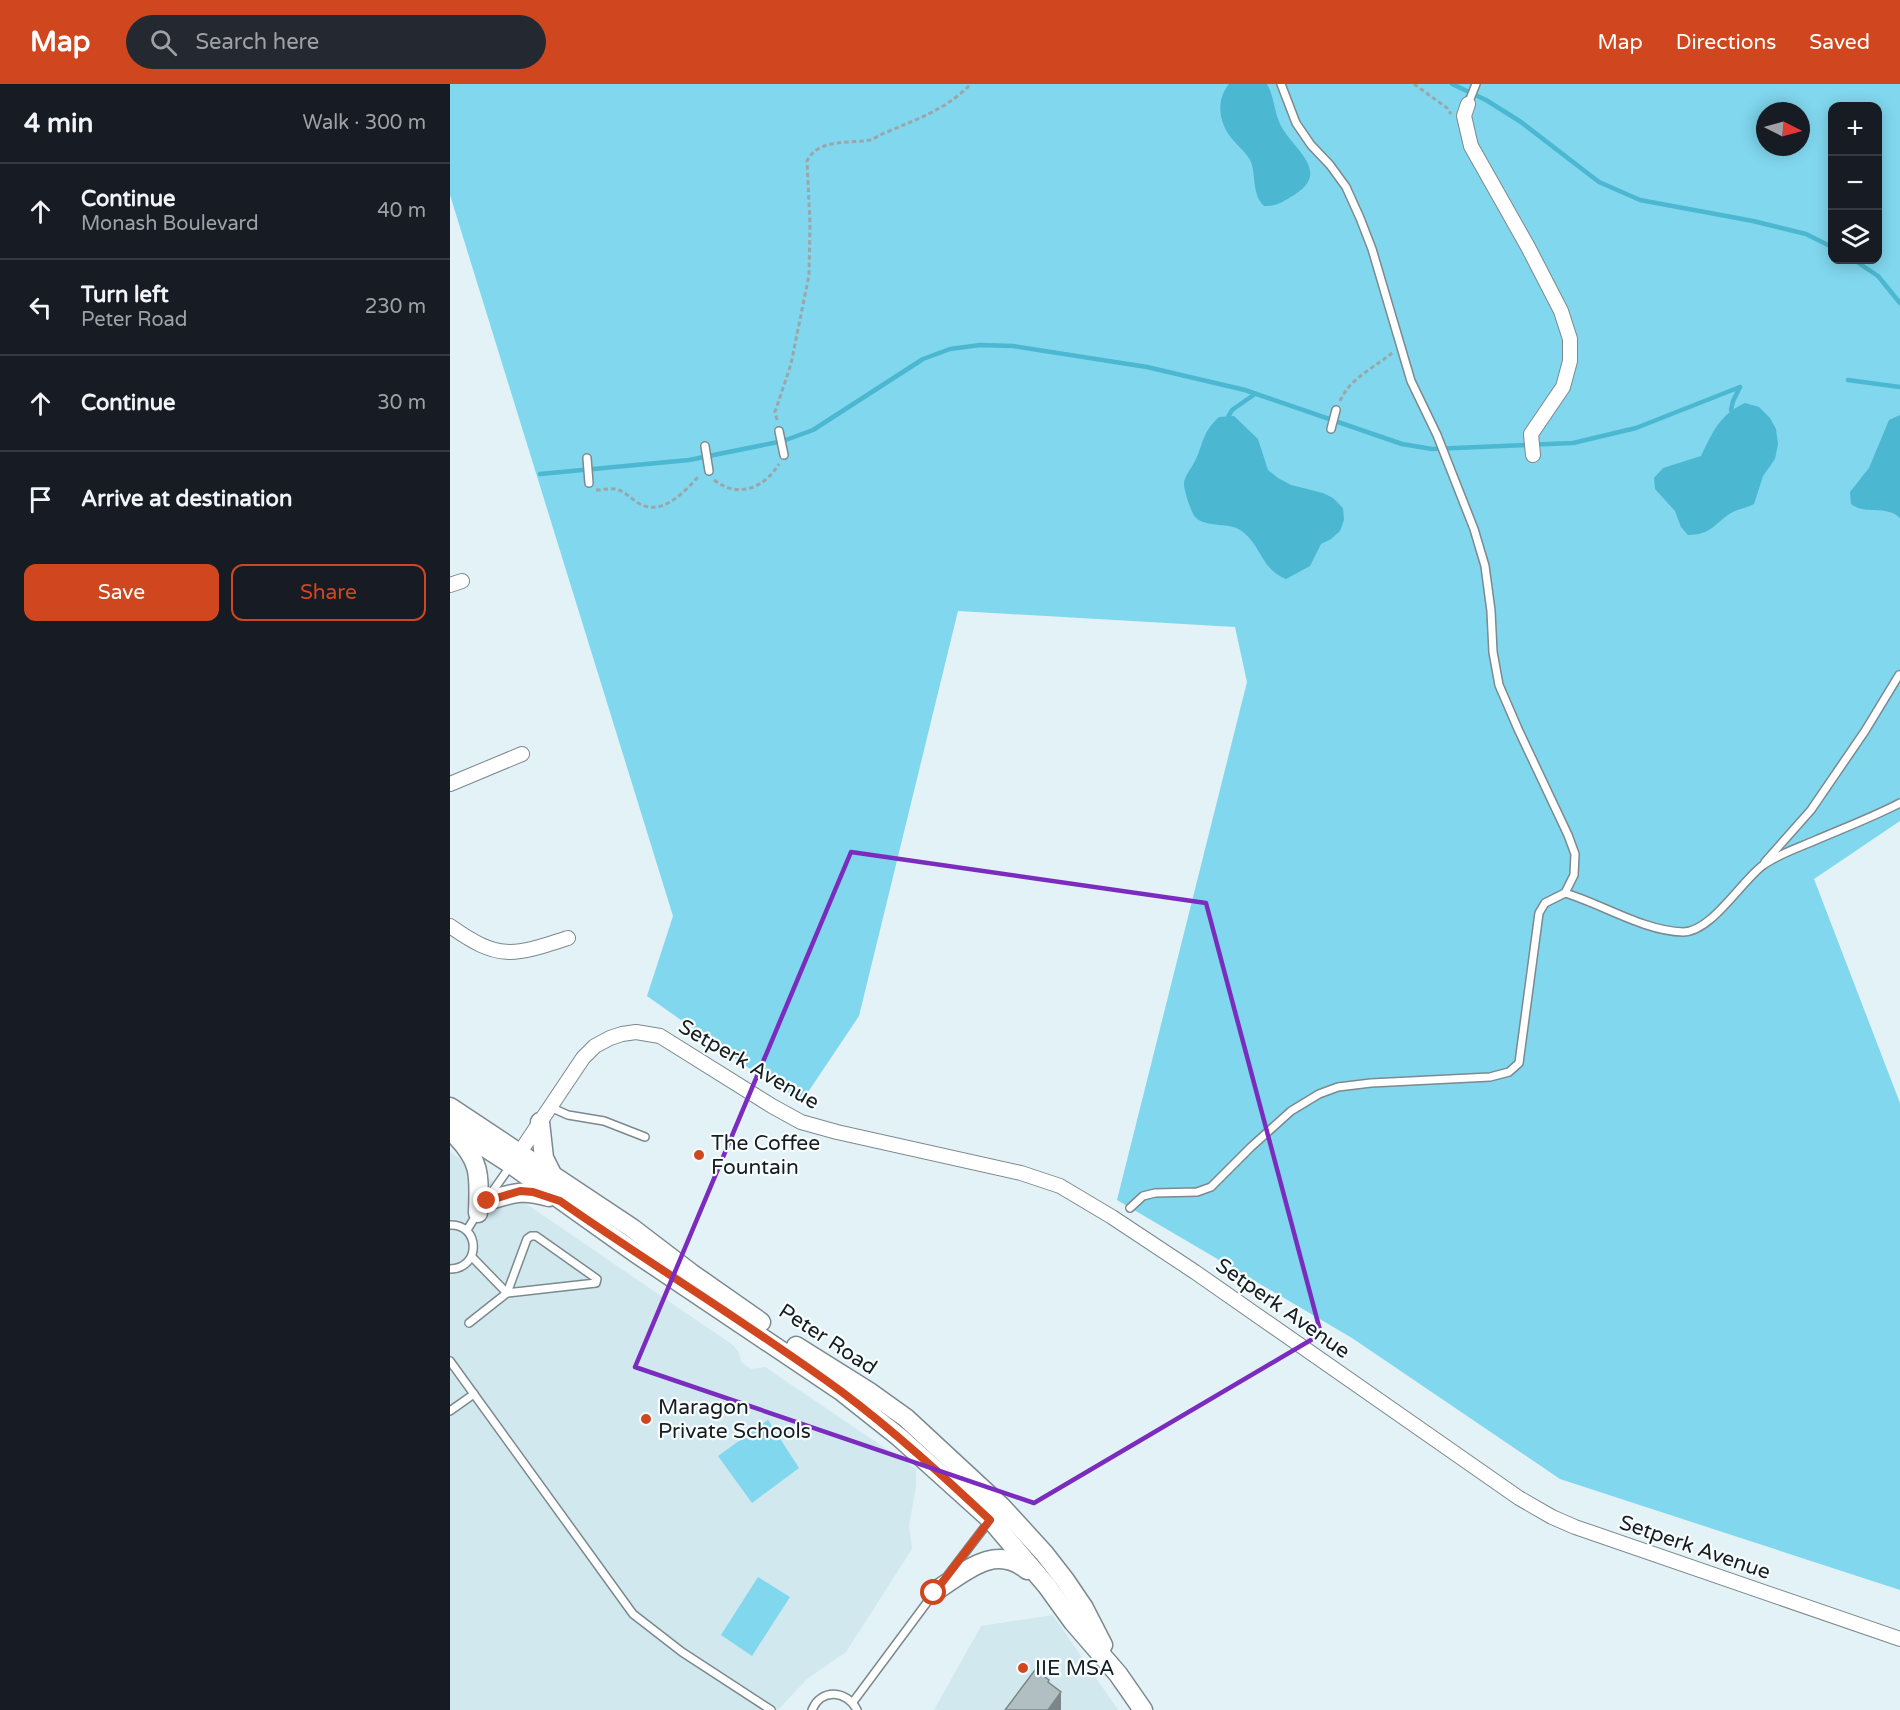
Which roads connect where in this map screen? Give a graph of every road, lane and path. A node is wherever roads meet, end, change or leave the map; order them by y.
1 (971, 84) edge
2 (1281, 84) edge
3 (1414, 84) edge
4 (1476, 84) edge
5 (1468, 104) joint
6 (1452, 115) dead end
7 (1400, 346) junction
8 (1339, 402) dead end
9 (1336, 410) dead end
10 (775, 412) dead end
11 (1331, 429) dead end
12 (779, 431) dead end
13 (705, 446) dead end
14 (784, 453) joint
15 (1533, 455) dead end
16 (587, 458) dead end
17 (708, 469) junction
18 (588, 481) joint
19 (1899, 675) edge
20 (522, 754) dead end
21 (450, 784) edge
22 (1900, 803) edge
23 (1762, 866) junction
24 (1565, 893) junction
25 (450, 926) edge
26 (568, 939) dead end
27 (450, 1107) edge
28 (550, 1107) junction
29 (540, 1122) junction
30 (450, 1127) edge
31 (645, 1137) dead end
32 (515, 1159) junction
33 (552, 1174) junction
34 (560, 1201) junction
35 (482, 1207) junction
36 (1130, 1208) dead end
37 (450, 1225) edge
38 (467, 1230) junction
39 (472, 1257) junction
40 (450, 1269) edge
41 (507, 1293) junction
42 (469, 1323) dead end
43 (450, 1361) edge
44 (474, 1394) junction
45 (450, 1411) edge
46 (996, 1514) junction
47 (1047, 1586) junction
48 (934, 1593) junction
49 (1900, 1639) edge
50 (1118, 1674) junction
51 (853, 1702) junction
52 (771, 1710) edge
53 (812, 1710) edge
54 (857, 1710) edge
55 (1143, 1710) edge

1 - 10 path
2 - 7 lane
3 - 6 path
4 - 5 lane
5 - 15 street
7 - 8 path
7 - 24 lane
9 - 11 lane
12 - 14 lane
13 - 17 lane
14 - 17 path
16 - 18 lane
17 - 18 path
19 - 23 lane
20 - 21 street
22 - 23 lane
23 - 24 lane
24 - 36 lane
25 - 26 street
27 - 32 main road, Peter Road
28 - 29 street
28 - 31 lane
28 - 49 street, Setperk Avenue
29 - 32 street
29 - 33 main road
30 - 32 main road, Peter Road
30 - 35 main road
32 - 33 main road, Peter Road
32 - 34 main road, Peter Road
32 - 35 lane
33 - 46 main road, Peter Road
34 - 35 main road
34 - 46 main road, Peter Road
35 - 38 lane
37 - 38 lane
38 - 39 lane
39 - 40 lane
39 - 41 lane
41 - 41 lane
41 - 42 lane
43 - 44 lane
44 - 45 lane
44 - 52 lane
46 - 47 main road, Peter Road
46 - 48 lane
46 - 50 main road, Peter Road
47 - 48 main road
47 - 50 main road, Peter Road
48 - 51 lane
50 - 55 main road, Peter Road
51 - 53 lane
51 - 54 lane

